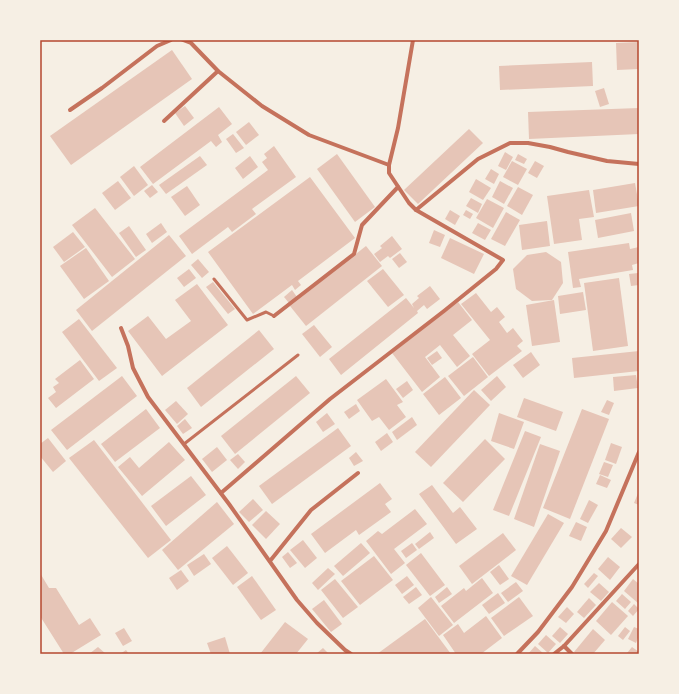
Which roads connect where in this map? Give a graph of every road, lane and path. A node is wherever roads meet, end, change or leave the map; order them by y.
1 (171, 40) edge
2 (183, 40) edge
3 (413, 40) edge
4 (218, 71) junction
5 (70, 110) dead end
6 (164, 121) dead end
7 (639, 164) edge
8 (389, 165) junction
9 (398, 187) junction
10 (416, 210) junction
11 (214, 279) dead end
12 (274, 316) joint
13 (121, 328) dead end
14 (298, 355) dead end
15 (184, 444) junction
16 (639, 452) edge
17 (358, 473) dead end
18 (220, 492) junction
19 (270, 561) junction
20 (639, 564) edge
21 (564, 646) junction
22 (350, 654) edge
23 (517, 654) edge
24 (554, 654) edge
25 (572, 654) edge

1 - 5 street
2 - 4 street
3 - 8 street
4 - 6 street
4 - 8 street
7 - 10 street
8 - 9 street
9 - 10 street
9 - 12 street
10 - 18 street
11 - 12 lane
13 - 15 street
14 - 15 lane
15 - 18 street
16 - 23 street
17 - 19 street
18 - 19 street
19 - 22 street
20 - 21 street
21 - 24 street
21 - 25 street

